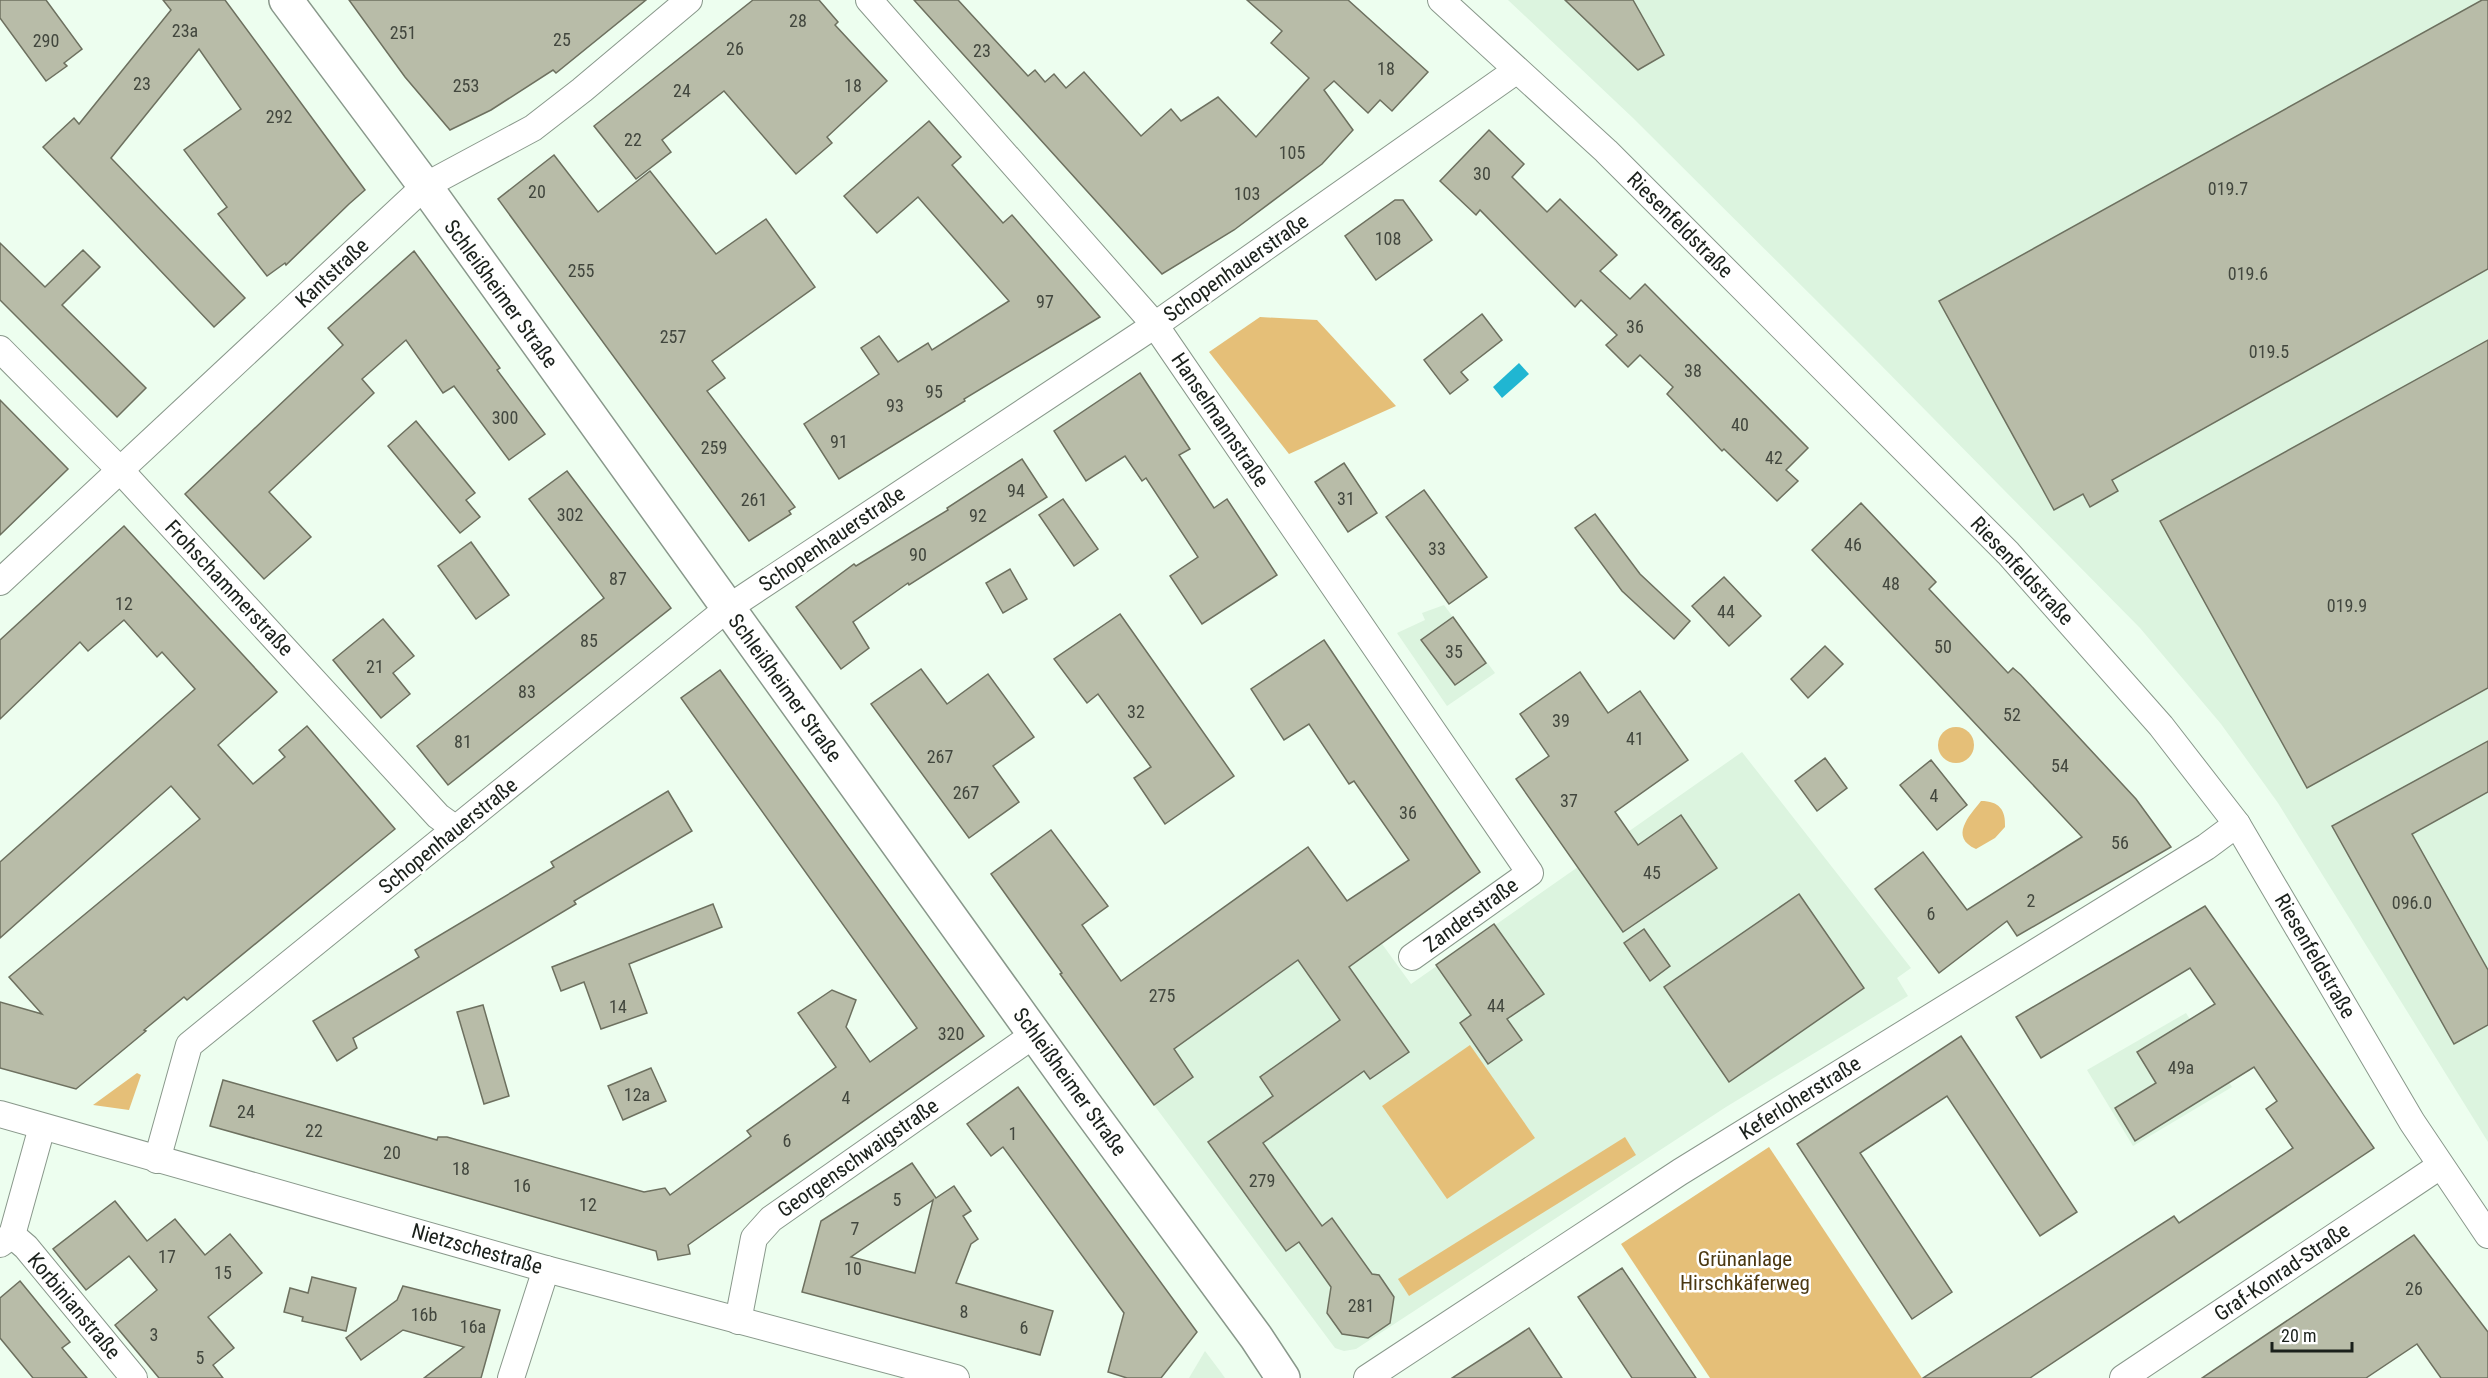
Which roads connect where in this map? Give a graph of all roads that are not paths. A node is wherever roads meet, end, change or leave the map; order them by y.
1 (286, 0) edge
2 (690, 0) edge
3 (868, 0) edge
4 (1441, 0) edge
5 (1517, 70) junction
6 (424, 186) junction
7 (1155, 325) junction
8 (0, 349) edge
9 (121, 471) junction
10 (0, 582) edge
11 (728, 608) junction
12 (2238, 824) junction
13 (456, 829) junction
14 (1530, 873) joint
15 (1412, 957) dead end
16 (1035, 1034) junction
17 (0, 1114) edge
18 (42, 1126) junction
19 (157, 1160) junction
20 (2440, 1166) junction
21 (2488, 1235) edge
22 (6, 1240) edge
23 (546, 1269) junction
24 (738, 1321) junction
25 (134, 1378) edge
26 (511, 1378) edge
27 (956, 1378) edge
28 (1283, 1378) edge
29 (1367, 1378) edge
30 (2123, 1378) edge

1 - 6 main road, Schleißheimer Straße
2 - 6 street, Kantstraße
3 - 7 street, Hanselmannstraße
4 - 5 street, Riesenfeldstraße
5 - 7 street, Schopenhauerstraße
5 - 12 street, Riesenfeldstraße
6 - 9 street, Kantstraße
6 - 11 main road, Schleißheimer Straße
7 - 11 street, Schopenhauerstraße
7 - 14 street, Hanselmannstraße
8 - 9 street, Frohschammerstraße
9 - 10 street, Kantstraße
9 - 13 street, Frohschammerstraße
11 - 13 street, Schopenhauerstraße
11 - 16 main road, Schleißheimer Straße
12 - 20 street, Riesenfeldstraße
12 - 29 street, Keferloherstraße
13 - 19 street, Schopenhauerstraße
14 - 15 street, Zanderstraße
16 - 24 street, Georgenschwaigstraße
16 - 28 main road, Schleißheimer Straße
17 - 18 street, Nietzschestraße
18 - 19 street, Nietzschestraße
18 - 22 street
19 - 23 street, Nietzschestraße
20 - 21 street, Riesenfeldstraße
20 - 30 street, Graf-Konrad-Straße
22 - 25 street, Korbinianstraße
23 - 24 street, Nietzschestraße
23 - 26 street
24 - 27 street, Nietzschestraße

